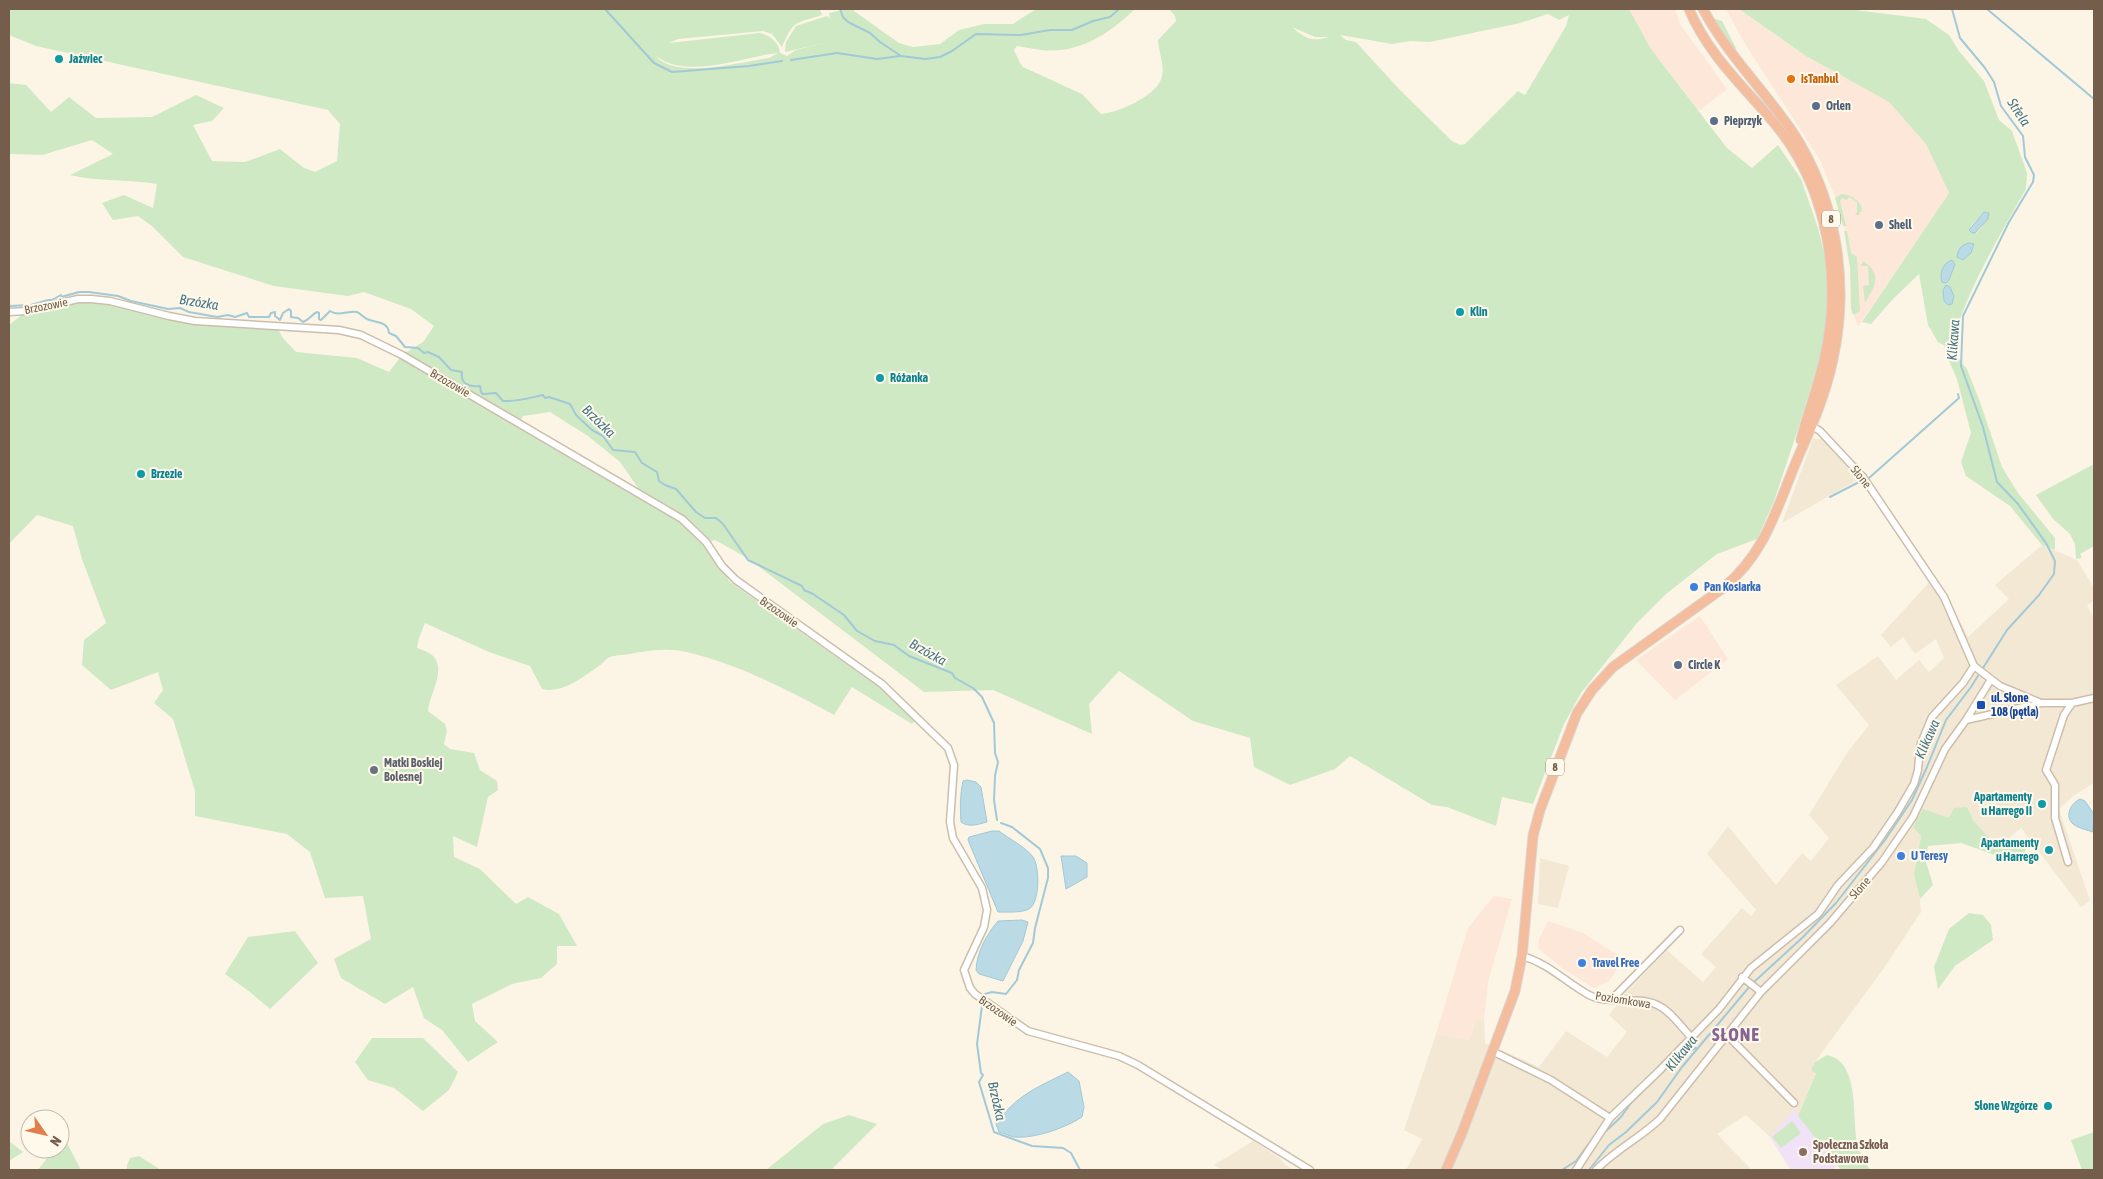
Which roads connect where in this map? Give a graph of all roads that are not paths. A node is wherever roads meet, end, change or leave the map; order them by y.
1 (1691, 9) edge
2 (1703, 9) edge
3 (9, 312) edge
4 (1809, 424) junction
5 (1976, 668) junction
6 (1988, 678) junction
7 (2094, 698) edge
8 (2042, 703) junction
9 (2072, 703) junction
10 (1966, 720) junction
11 (2068, 862) dead end
12 (1680, 930) dead end
13 (1522, 956) junction
14 (1745, 979) junction
15 (1761, 992) junction
16 (1613, 998) junction
17 (1727, 1035) junction
18 (1691, 1037) junction
19 (1494, 1052) junction
20 (1794, 1103) dead end
21 (1610, 1118) junction
22 (1310, 1170) edge
23 (1446, 1170) edge
24 (1576, 1170) edge
25 (1596, 1170) edge

1 - 4 highway, 8
2 - 4 highway, 8
3 - 22 street, Brzozowie
4 - 5 street, Słone
4 - 13 highway, 8
5 - 6 street
5 - 14 street
6 - 8 street
6 - 10 street, Słone
7 - 9 street
8 - 9 street
8 - 10 street
9 - 11 street
10 - 15 street, Słone
12 - 16 street
13 - 16 street, Poziomkowa
13 - 19 highway, 8
14 - 15 street
14 - 18 street
15 - 17 street, Słone
16 - 18 street, Poziomkowa
17 - 20 street
17 - 25 street, Słone
18 - 21 street
19 - 21 street
19 - 23 highway, 8
21 - 24 street

